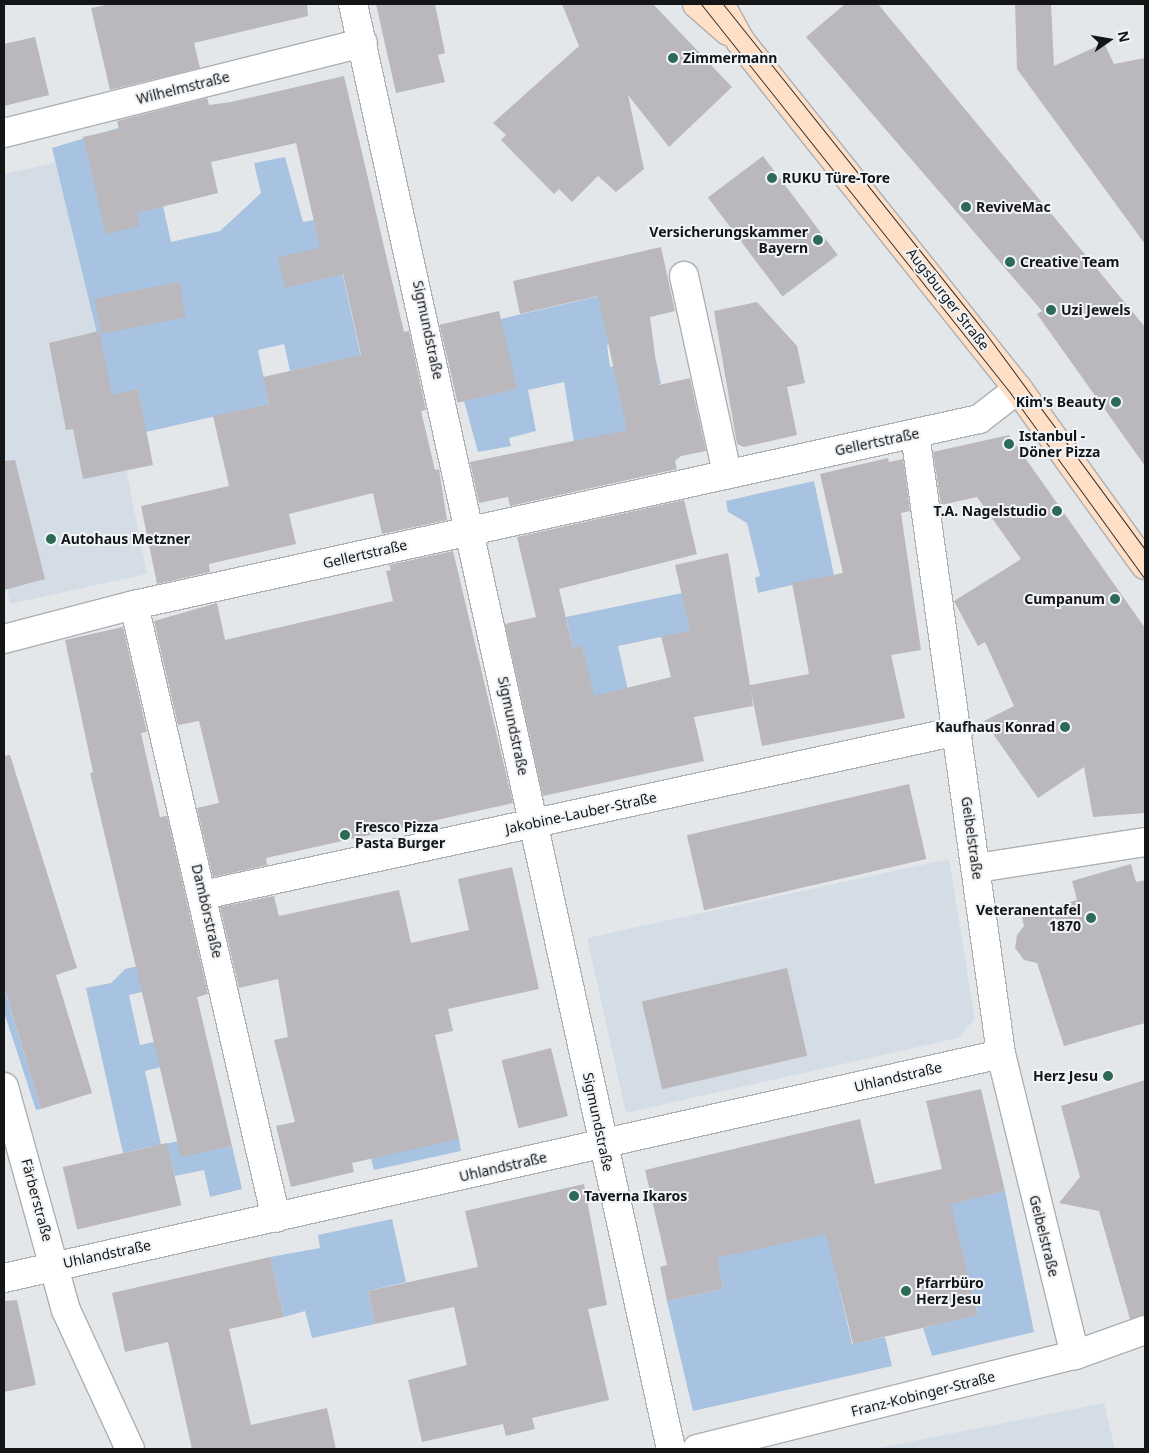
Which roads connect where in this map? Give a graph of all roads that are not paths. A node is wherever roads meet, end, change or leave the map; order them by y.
1 (353, 4) edge
2 (697, 4) edge
3 (720, 4) edge
4 (741, 42) junction
5 (363, 43) junction
6 (4, 132) edge
7 (684, 276) dead end
8 (1018, 389) junction
9 (915, 434) junction
10 (727, 474) junction
11 (472, 530) junction
12 (1145, 565) edge
13 (134, 605) junction
14 (4, 639) edge
15 (958, 731) junction
16 (533, 823) junction
17 (1145, 842) edge
18 (977, 868) junction
19 (204, 895) junction
20 (1001, 1054) junction
21 (4, 1087) edge
22 (603, 1144) junction
23 (276, 1218) junction
24 (56, 1265) junction
25 (4, 1278) edge
26 (1145, 1330) edge
27 (1075, 1355) junction
28 (130, 1449) edge
29 (671, 1449) edge
30 (697, 1449) edge

1 - 5 street, Sigmundstraße
2 - 4 street, Augsburger Straße
3 - 4 street, Augsburger Straße
4 - 8 street, Augsburger Straße
5 - 6 street, Wilhelmstraße
5 - 11 street, Sigmundstraße
7 - 10 street
8 - 9 street, Gellertstraße
8 - 12 street, Augsburger Straße
9 - 10 street, Gellertstraße
9 - 15 street, Geibelstraße
10 - 11 street, Gellertstraße
11 - 13 street, Gellertstraße
11 - 16 street, Sigmundstraße
13 - 14 street, Gellertstraße
13 - 19 street, Dambörstraße
15 - 16 street, Jakobine-Lauber-Straße
15 - 18 street, Geibelstraße
16 - 19 street, Jakobine-Lauber-Straße
16 - 22 street, Sigmundstraße
17 - 18 street
18 - 20 street, Geibelstraße
19 - 23 street, Dambörstraße
20 - 22 street, Uhlandstraße
20 - 27 street, Geibelstraße
21 - 24 street, Färberstraße
22 - 23 street, Uhlandstraße
22 - 29 street, Sigmundstraße
23 - 24 street, Uhlandstraße
24 - 25 street, Uhlandstraße
24 - 28 street, Färberstraße
26 - 27 street, Franz-Kobinger-Straße
27 - 30 street, Franz-Kobinger-Straße

